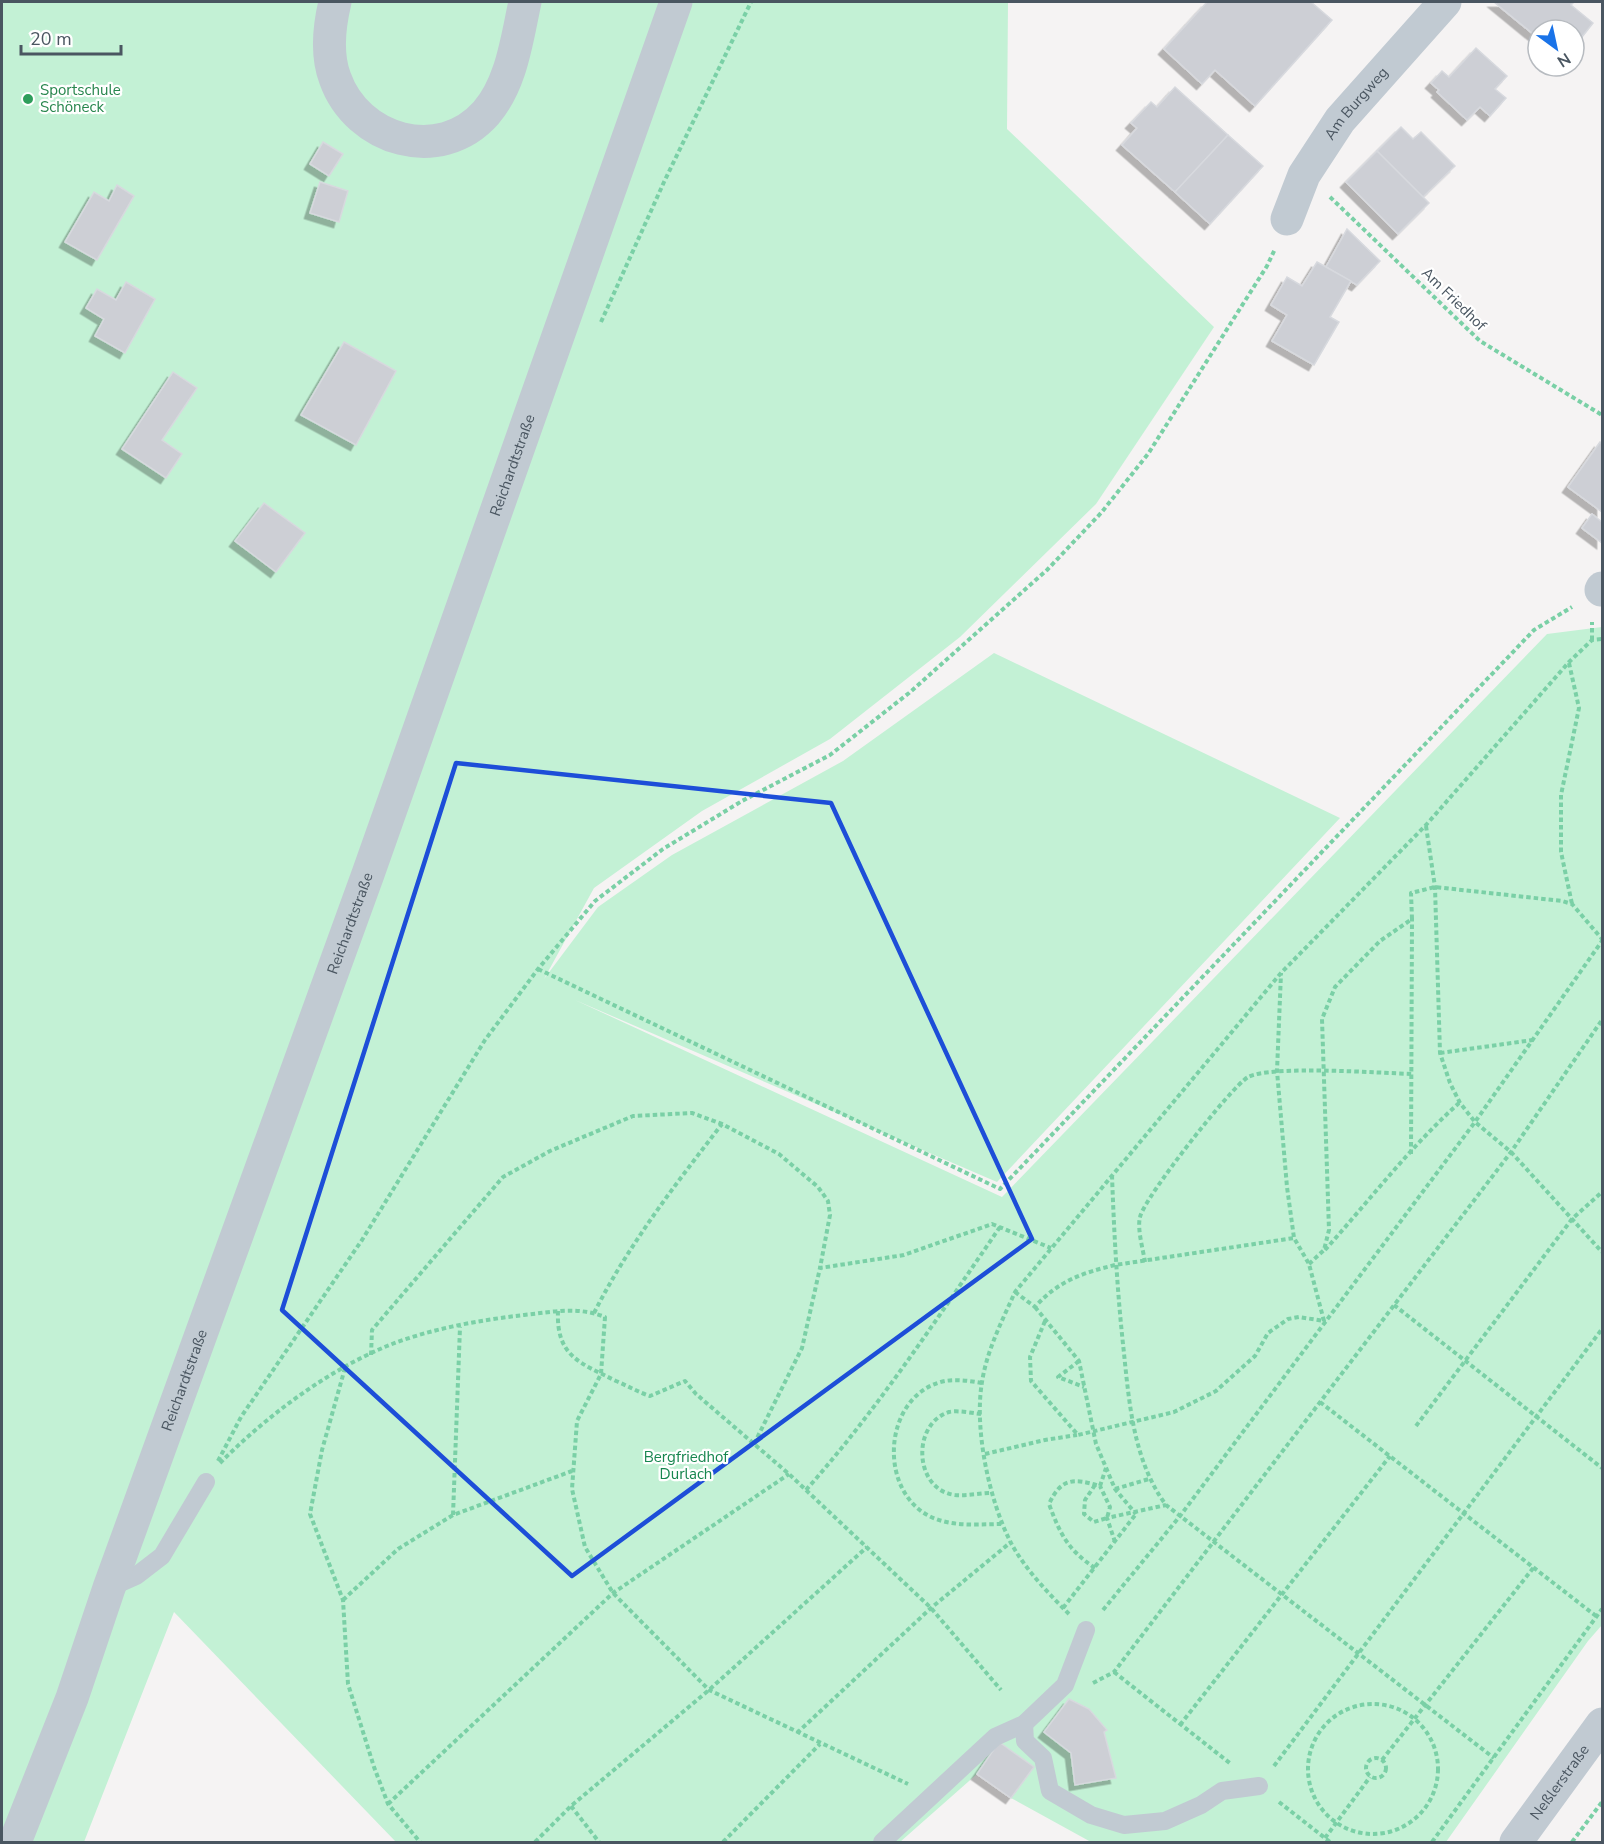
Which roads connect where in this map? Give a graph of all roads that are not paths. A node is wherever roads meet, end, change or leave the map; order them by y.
1 (335, 2) edge
2 (525, 2) edge
3 (676, 2) edge
4 (1445, 2) edge
5 (1287, 219) road end
6 (210, 1476) road end
7 (109, 1588) junction
8 (1086, 1630) road end
9 (1024, 1724) junction
10 (1602, 1724) edge
11 (1259, 1786) road end
12 (15, 1842) edge
13 (882, 1842) edge
14 (1516, 1842) edge

1 - 2 street
3 - 7 street, Reichardtstraße
4 - 5 street, Am Burgweg
6 - 7 lane
7 - 12 street, Reichardtstraße
8 - 9 lane
9 - 11 lane
9 - 13 lane
10 - 14 street, Neßlerstraße

